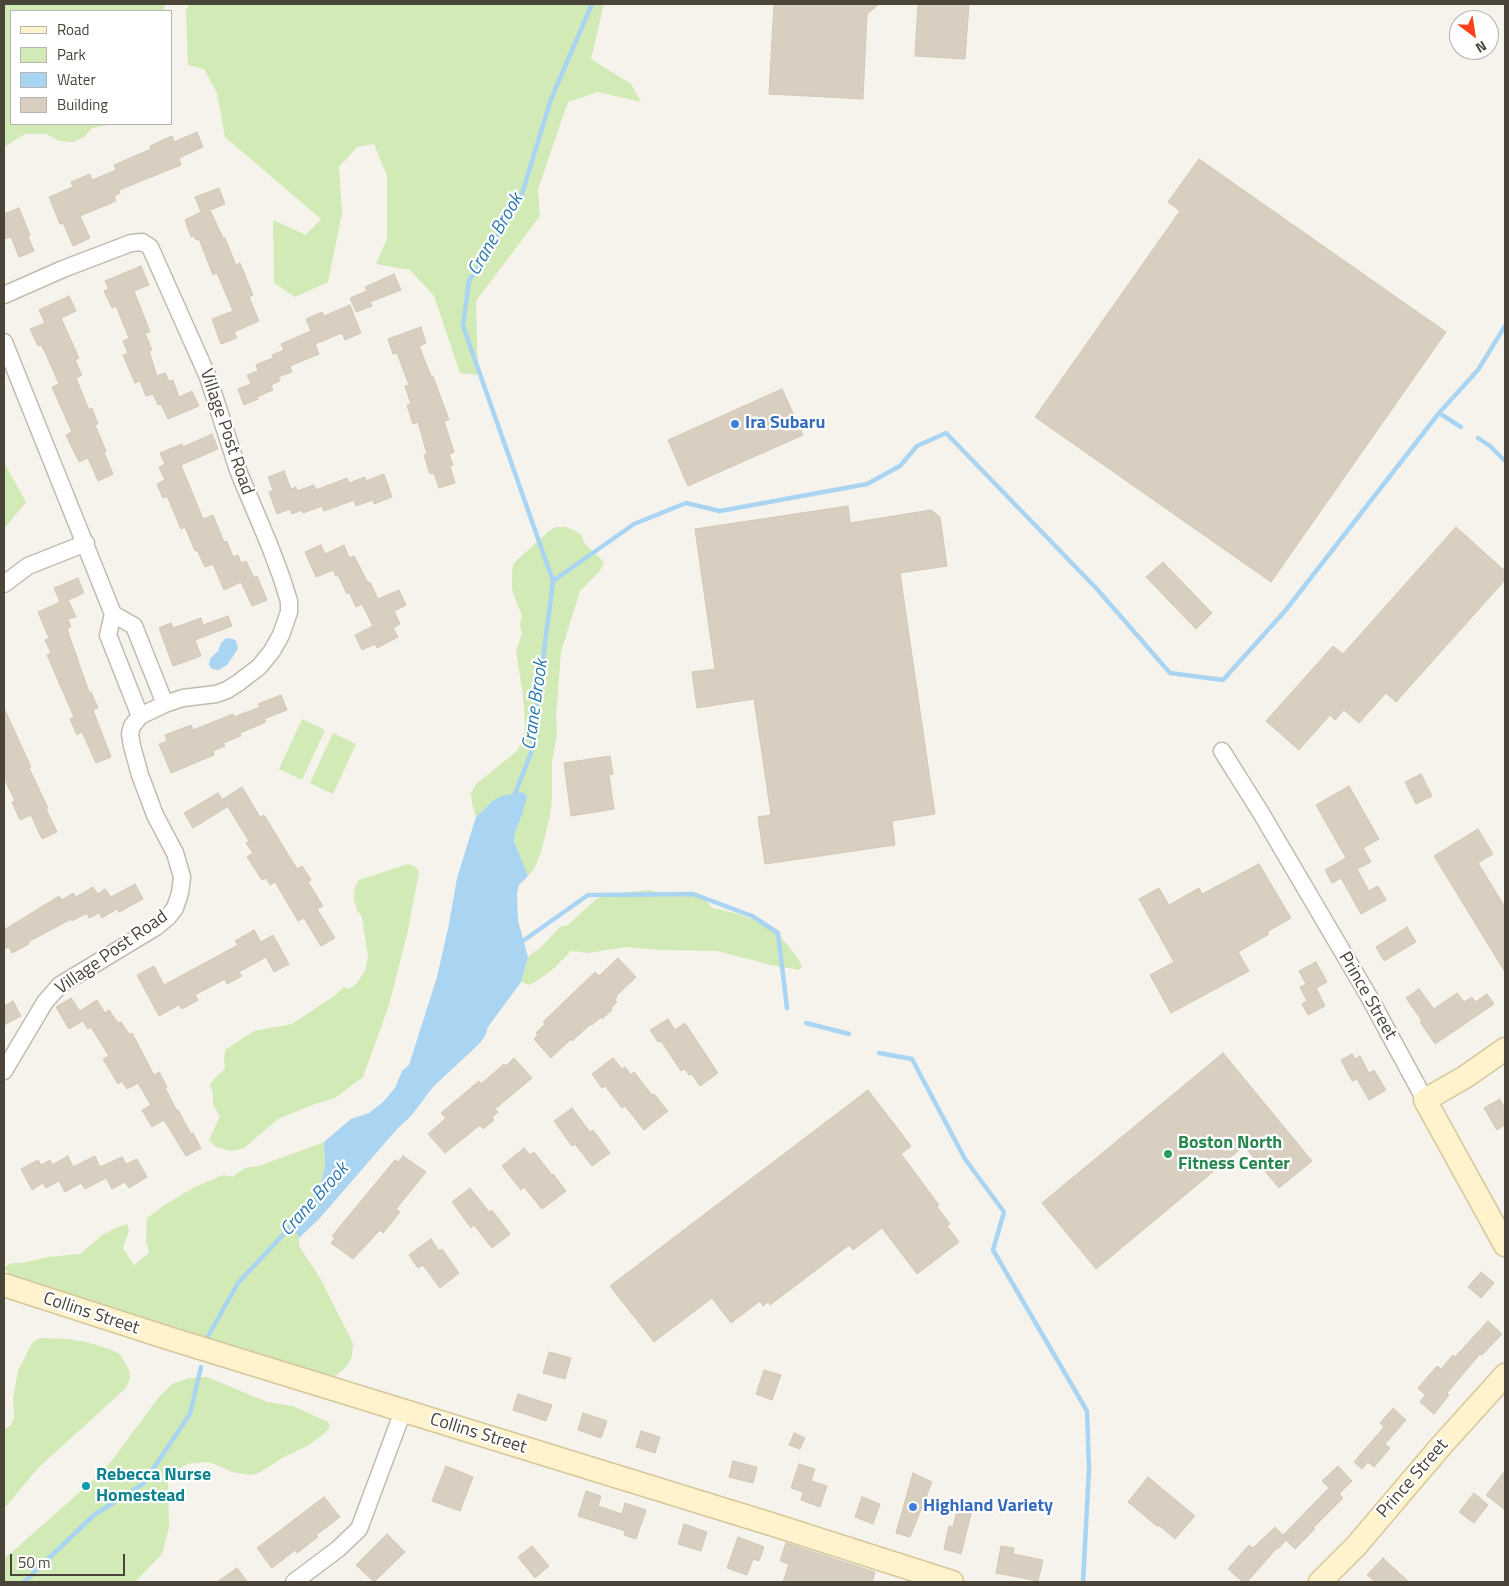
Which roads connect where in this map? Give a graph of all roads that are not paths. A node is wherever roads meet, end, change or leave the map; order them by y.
1 (4, 295) edge
2 (4, 342) edge
3 (86, 543) junction
4 (4, 584) edge
5 (113, 614) junction
6 (165, 704) junction
7 (140, 716) junction
8 (1222, 751) dead end
9 (1505, 1049) edge
10 (4, 1071) edge
11 (1425, 1100) junction
12 (1505, 1245) edge
13 (4, 1285) edge
14 (1503, 1381) edge
15 (403, 1411) junction
16 (905, 1574) edge
17 (294, 1582) edge
18 (952, 1582) edge
19 (1320, 1582) edge

1 - 6 street, Village Post Road
2 - 3 street
3 - 4 street
3 - 5 street
5 - 6 street
5 - 7 street
6 - 7 street, Village Post Road
7 - 10 street, Village Post Road
8 - 11 street, Prince Street
9 - 11 main road
11 - 12 main road, Prince Street
13 - 15 main road, Collins Street
14 - 19 main road, Prince Street
15 - 16 main road, Collins Street
15 - 17 street
16 - 18 main road, Collins Street

